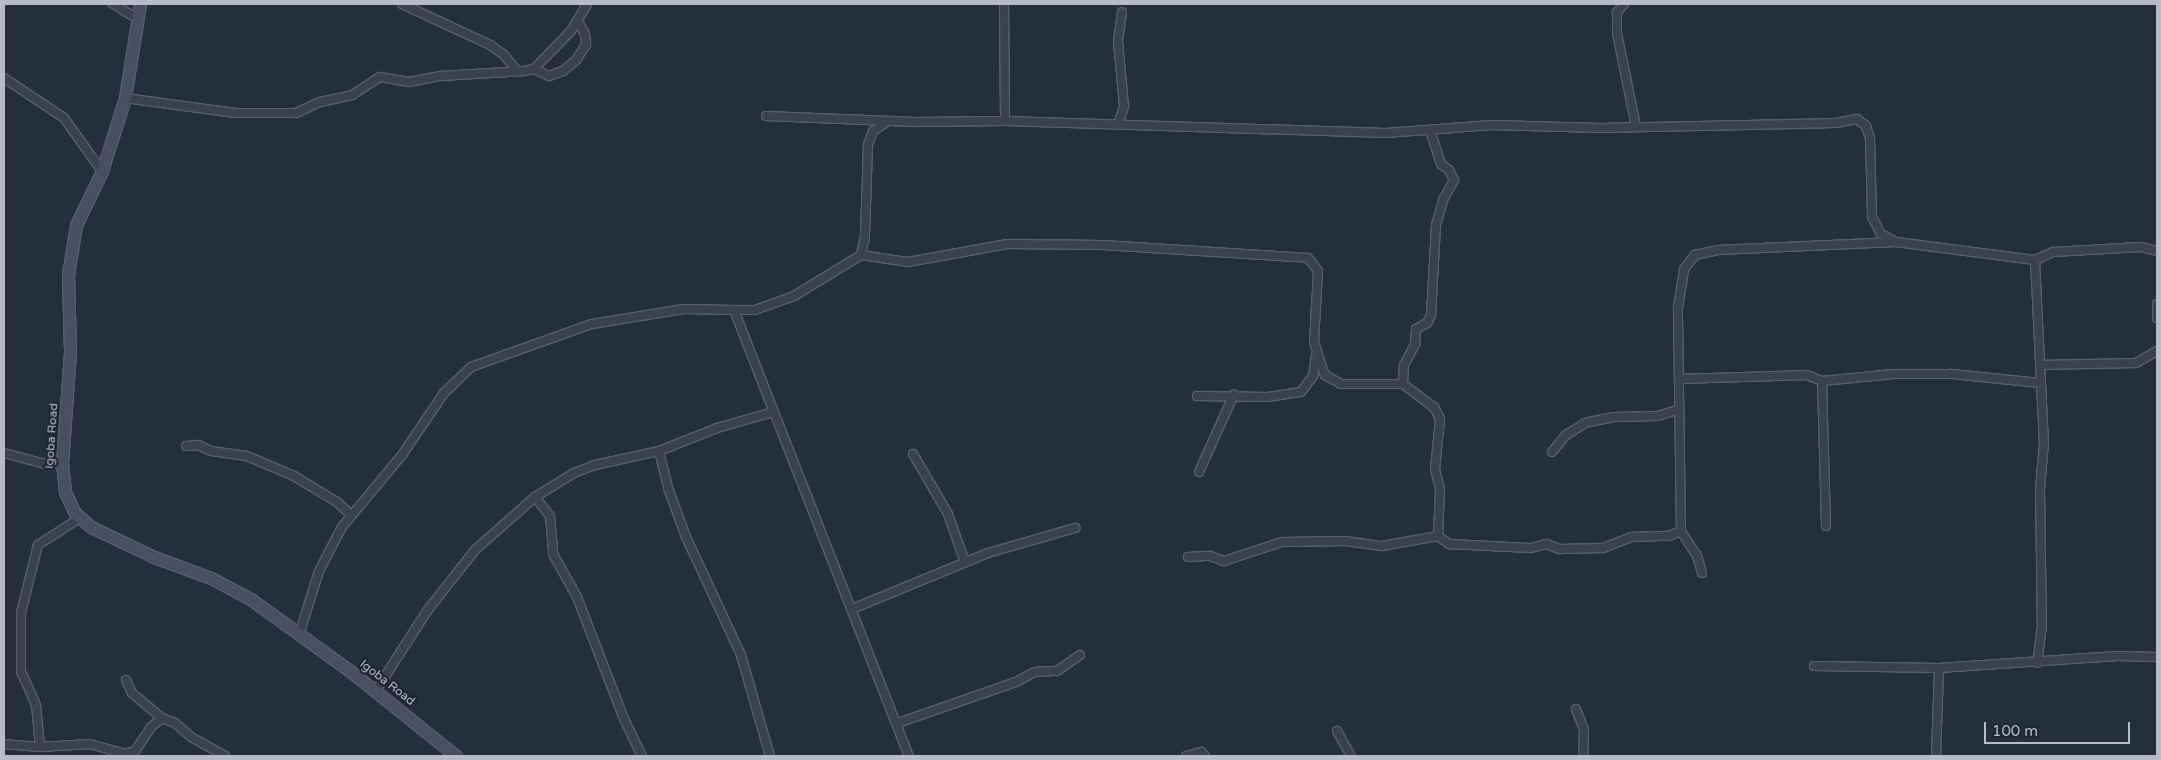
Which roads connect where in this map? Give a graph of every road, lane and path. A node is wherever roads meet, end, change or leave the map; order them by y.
1 (113, 4) edge
2 (140, 4) edge
3 (402, 4) edge
4 (587, 4) edge
5 (1004, 4) edge
6 (1624, 4) edge
7 (1122, 12) dead end
8 (138, 19) junction
9 (579, 23) junction
10 (534, 69) junction
11 (518, 72) junction
12 (4, 78) edge
13 (125, 98) junction
14 (766, 116) dead end
15 (888, 121) junction
16 (1005, 121) junction
17 (1118, 124) junction
18 (1636, 126) junction
19 (1430, 130) junction
20 (102, 171) junction
21 (1876, 226) junction
22 (1896, 242) junction
23 (1859, 244) junction
24 (2157, 251) edge
25 (861, 255) junction
26 (2035, 260) junction
27 (2157, 304) edge
28 (734, 310) junction
29 (2157, 318) edge
30 (2157, 351) edge
31 (1316, 355) junction
32 (2040, 364) junction
33 (1679, 378) junction
34 (1822, 381) junction
35 (2039, 383) junction
36 (1403, 384) junction
37 (1234, 394) junction
38 (1197, 396) dead end
39 (1680, 409) junction
40 (773, 412) junction
41 (186, 446) dead end
42 (659, 451) junction
43 (1552, 452) dead end
44 (4, 453) edge
45 (913, 454) dead end
46 (62, 463) junction
47 (1199, 472) dead end
48 (535, 498) junction
49 (351, 515) junction
50 (80, 518) junction
51 (1826, 526) dead end
52 (1075, 528) dead end
53 (1680, 531) junction
54 (1438, 536) junction
55 (1188, 558) dead end
56 (966, 562) junction
57 (1702, 573) dead end
58 (852, 609) junction
59 (299, 635) junction
60 (1080, 655) dead end
61 (2157, 657) edge
62 (2037, 662) junction
63 (1814, 666) dead end
64 (1939, 668) junction
65 (126, 680) dead end
66 (375, 692) junction
67 (1576, 709) dead end
68 (162, 718) junction
69 (898, 723) junction
70 (1336, 731) dead end
71 (4, 744) edge
72 (40, 747) junction
73 (133, 754) edge
74 (225, 756) edge
75 (456, 756) edge
76 (642, 756) edge
77 (770, 756) edge
78 (910, 756) edge
79 (1186, 756) edge
80 (1205, 756) edge
81 (1351, 756) edge
82 (1583, 756) edge
83 (1936, 756) edge

1 - 8 street
2 - 8 street, Igoba Road
3 - 11 street
4 - 9 street
5 - 16 street
6 - 18 street
7 - 17 street
8 - 13 street, Igoba Road
9 - 10 street
9 - 10 street
10 - 11 street
11 - 13 street
12 - 20 street
13 - 20 street, Igoba Road
14 - 15 street
15 - 16 street
15 - 25 street
16 - 17 street
17 - 19 street
18 - 19 street
18 - 21 street
19 - 36 street
20 - 46 street, Igoba Road
21 - 22 street
21 - 23 street
22 - 23 street
22 - 26 street
23 - 33 street
24 - 26 street
25 - 28 street
25 - 31 street
26 - 32 street
27 - 29 street
28 - 40 street
28 - 49 street
30 - 32 street
31 - 36 street
31 - 37 street
32 - 35 street
33 - 34 street
33 - 39 street
34 - 35 street
34 - 51 street
35 - 62 street
36 - 54 street
37 - 38 street
37 - 47 street
39 - 43 street
39 - 53 street
40 - 42 street
40 - 58 street
41 - 49 street
42 - 48 street
42 - 77 street
44 - 46 street
45 - 56 street
46 - 50 street, Igoba Road
48 - 66 street
48 - 76 street
49 - 59 street
50 - 59 street, Igoba Road
50 - 72 street
52 - 56 street
53 - 54 street
53 - 57 street
54 - 55 street
56 - 58 street
58 - 69 street
59 - 66 street, Igoba Road
60 - 69 street
61 - 62 street
62 - 64 street
63 - 64 street
64 - 83 street
65 - 68 street
66 - 75 street, Igoba Road
67 - 82 street
68 - 73 street
68 - 74 street
69 - 78 street
70 - 81 street
71 - 72 street
72 - 73 street
79 - 80 street

